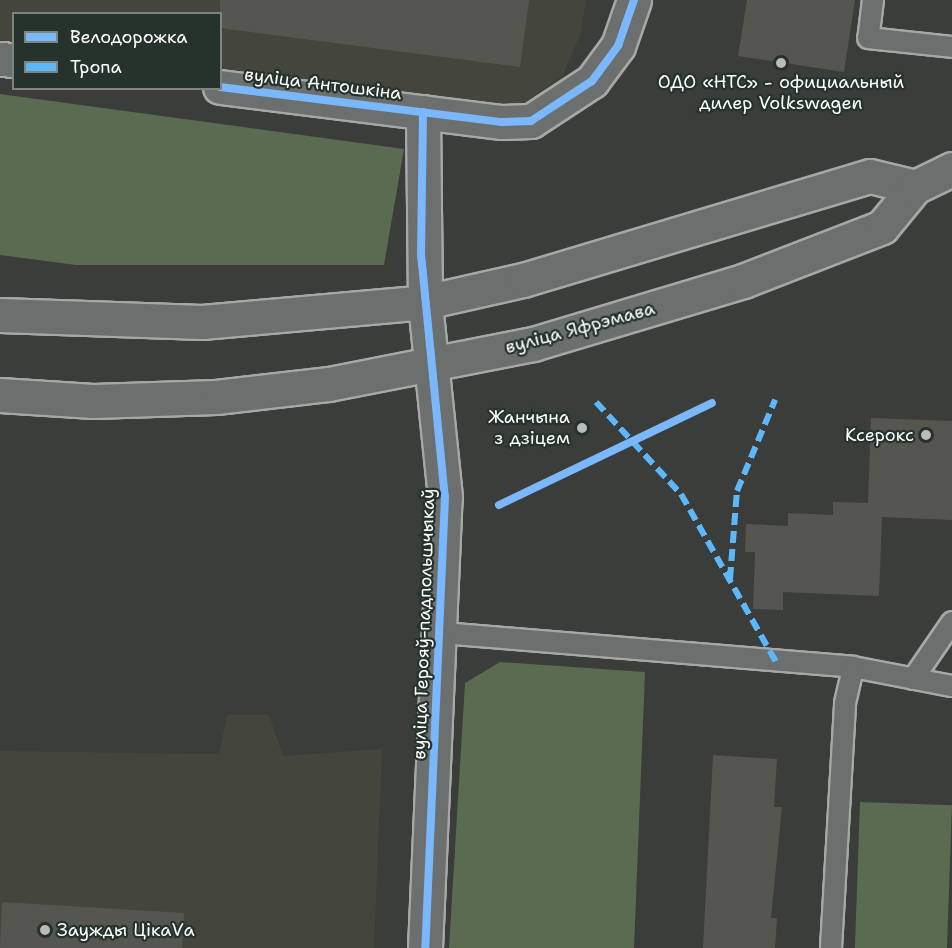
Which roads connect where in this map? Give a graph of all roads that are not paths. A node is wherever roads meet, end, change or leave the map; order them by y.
1 (634, 0) edge
2 (873, 0) edge
3 (952, 47) edge
4 (222, 87) edge
5 (423, 112) junction
6 (952, 169) edge
7 (915, 187) junction
8 (425, 302) junction
9 (0, 315) edge
10 (435, 361) junction
11 (0, 395) edge
12 (952, 622) edge
13 (443, 633) junction
14 (853, 668) junction
15 (913, 679) junction
16 (952, 687) edge
17 (425, 948) edge
18 (831, 948) edge

1 - 5 main road, вуліца Антошкіна
2 - 3 lane
4 - 5 main road, вуліца Антошкіна
5 - 8 main road, вуліца Антошкіна
6 - 7 main road, вуліца Яфрэмава
7 - 8 main road
7 - 10 main road, вуліца Яфрэмава
8 - 9 main road
8 - 10 main road, вуліца Герояў-падпольшчыкаў
10 - 11 main road, вуліца Яфрэмава
10 - 13 main road, вуліца Герояў-падпольшчыкаў
12 - 15 lane
13 - 14 lane
13 - 17 main road, вуліца Герояў-падпольшчыкаў
14 - 15 lane
14 - 18 lane
15 - 16 lane

